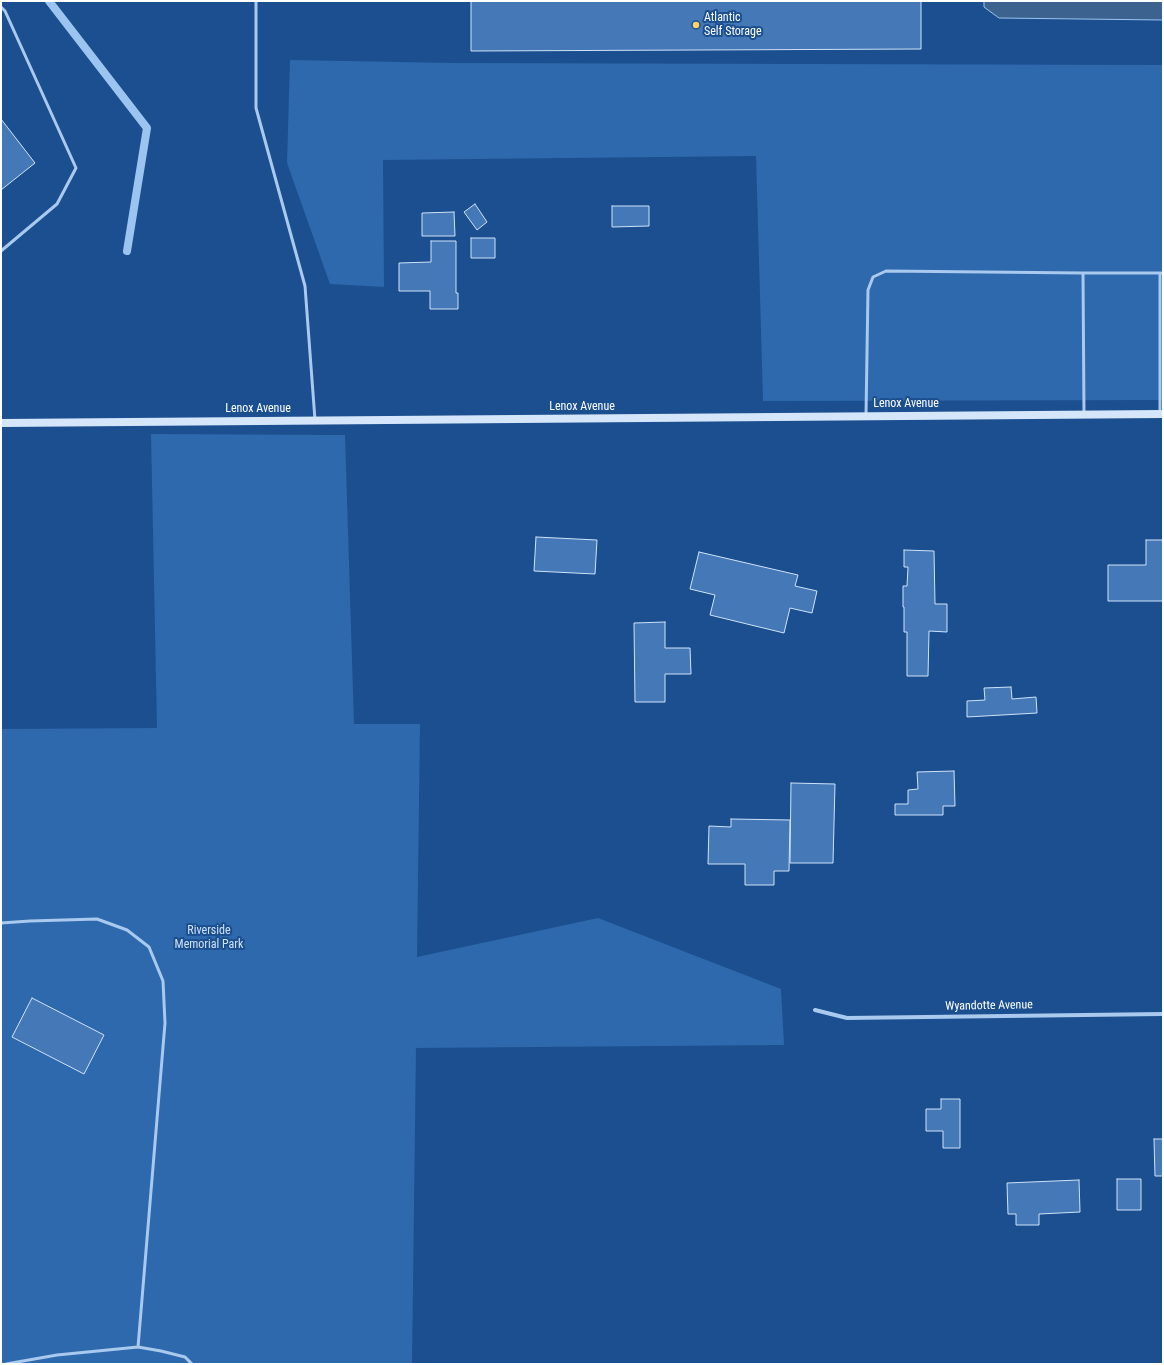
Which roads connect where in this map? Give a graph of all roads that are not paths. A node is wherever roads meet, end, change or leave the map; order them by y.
1 (256, 1) edge
2 (1, 7) edge
3 (1, 251) edge
4 (1083, 273) junction
5 (1162, 273) edge
6 (1162, 414) edge
7 (1084, 415) junction
8 (866, 416) junction
9 (315, 420) junction
10 (1, 423) edge
11 (1, 923) edge
12 (816, 1010) dead end
13 (1163, 1014) edge
14 (138, 1347) junction
15 (6, 1364) edge
16 (192, 1364) edge

1 - 9 lane
2 - 3 lane
4 - 5 lane
4 - 7 lane
4 - 8 lane
5 - 6 lane
6 - 7 street, Lenox Avenue
7 - 8 street, Lenox Avenue
8 - 9 street, Lenox Avenue
9 - 10 street, Lenox Avenue
11 - 14 lane
12 - 13 street, Wyandotte Avenue
14 - 15 lane
14 - 16 lane

